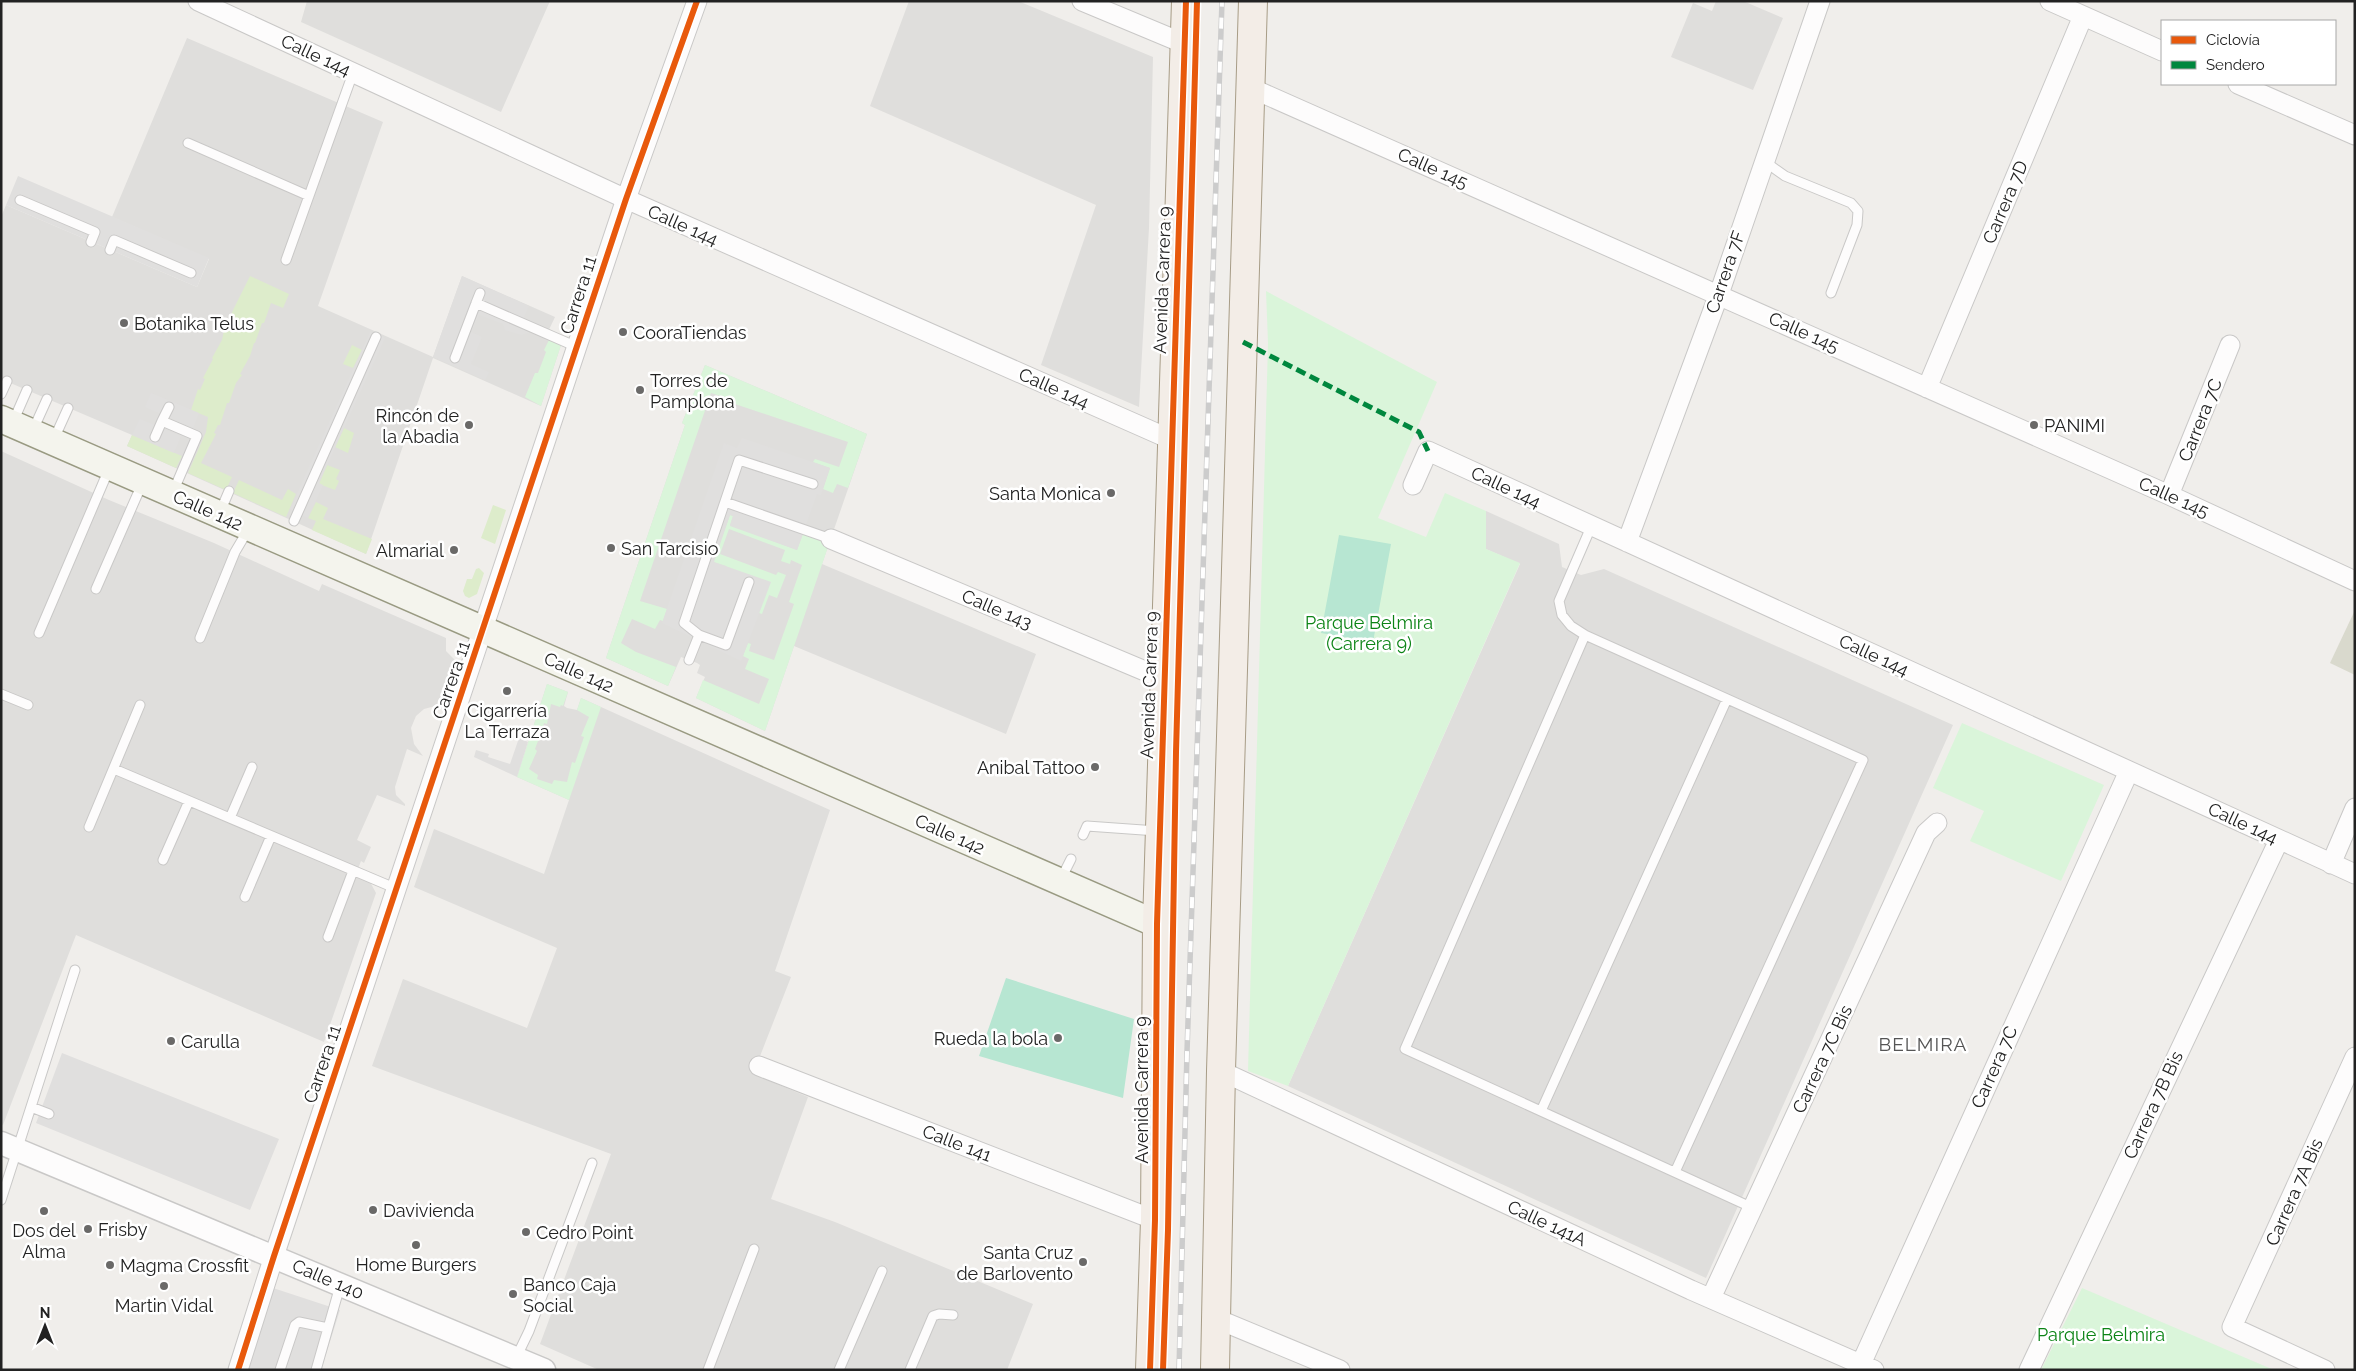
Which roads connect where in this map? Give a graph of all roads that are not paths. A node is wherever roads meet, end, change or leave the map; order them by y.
1 (697, 1) edge
2 (1082, 1) edge
3 (1186, 1) edge
4 (1253, 1) edge
5 (1820, 1) edge
6 (204, 2) edge
7 (2054, 2) edge
8 (2083, 16) junction
9 (1184, 44) junction
10 (2161, 51) edge
11 (353, 73) junction
12 (2240, 85) edge
13 (1251, 88) junction
14 (2355, 135) edge
15 (188, 143) dead end
16 (1763, 160) junction
17 (309, 196) junction
18 (20, 200) dead end
19 (626, 200) junction
20 (91, 242) dead end
21 (110, 250) dead end
22 (286, 260) dead end
23 (191, 273) dead end
24 (480, 292) dead end
25 (1831, 293) dead end
26 (1719, 294) junction
27 (476, 303) junction
28 (376, 337) dead end
29 (2230, 345) dead end
30 (577, 347) junction
31 (455, 358) dead end
32 (7, 381) dead end
33 (1927, 388) junction
34 (27, 390) dead end
35 (1, 394) edge
36 (47, 398) dead end
37 (169, 407) dead end
38 (68, 408) dead end
39 (162, 421) junction
40 (25, 429) edge
41 (155, 437) dead end
42 (1172, 440) junction
43 (110, 467) junction
44 (143, 482) junction
45 (813, 484) dead end
46 (1413, 486) dead end
47 (229, 491) dead end
48 (172, 494) junction
49 (2169, 494) junction
50 (725, 502) junction
51 (219, 515) junction
52 (294, 521) dead end
53 (1592, 527) junction
54 (249, 528) junction
55 (831, 539) joint
56 (1627, 542) junction
57 (2355, 581) edge
58 (749, 582) dead end
59 (96, 589) dead end
60 (484, 631) junction
61 (39, 633) dead end
62 (700, 635) junction
63 (1585, 635) junction
64 (200, 638) dead end
65 (689, 660) dead end
66 (1164, 679) junction
67 (1, 694) edge
68 (1728, 699) junction
69 (28, 705) dead end
70 (140, 705) dead end
71 (252, 767) dead end
72 (114, 769) junction
73 (2128, 771) junction
74 (189, 801) junction
75 (2355, 808) edge
76 (230, 818) junction
77 (1937, 823) dead end
78 (89, 827) dead end
79 (1160, 831) junction
80 (1083, 835) dead end
81 (271, 836) junction
82 (2279, 840) junction
83 (163, 860) dead end
84 (2331, 864) junction
85 (353, 871) junction
86 (2355, 874) edge
87 (397, 889) junction
88 (245, 897) dead end
89 (1156, 924) junction
90 (328, 937) dead end
91 (75, 970) dead end
92 (2355, 1057) edge
93 (759, 1066) dead end
94 (1221, 1071) junction
95 (31, 1107) junction
96 (1541, 1111) junction
97 (49, 1114) dead end
98 (9, 1147) edge
99 (592, 1163) dead end
100 (1675, 1172) junction
101 (1, 1200) edge
102 (1753, 1208) junction
103 (1155, 1220) junction
104 (754, 1249) dead end
105 (274, 1256) junction
106 (882, 1271) dead end
107 (341, 1284) junction
108 (1711, 1298) junction
109 (953, 1315) dead end
110 (1217, 1319) junction
111 (328, 1328) junction
112 (516, 1358) junction
113 (1868, 1367) edge
114 (238, 1370) edge
115 (280, 1370) edge
116 (316, 1370) edge
117 (544, 1370) edge
118 (708, 1370) edge
119 (839, 1370) edge
120 (910, 1370) edge
121 (1150, 1370) edge
122 (1215, 1370) edge
123 (1340, 1370) edge
124 (2029, 1370) edge
125 (2325, 1370) edge

1 - 19 street, Carrera 11
2 - 9 street
3 - 9 main road, Avenida Carrera 9
4 - 13 main road
5 - 16 street, Carrera 7F
6 - 11 street, Calle 144
7 - 8 street
8 - 10 street
8 - 33 street, Carrera 7D
9 - 42 main road, Avenida Carrera 9
11 - 17 lane
11 - 19 street, Calle 144
12 - 14 street
13 - 26 street, Calle 145
13 - 94 main road
15 - 17 lane
16 - 25 lane
16 - 26 street, Carrera 7F
17 - 22 lane
18 - 20 lane
19 - 30 street, Carrera 11
19 - 42 street, Calle 144
21 - 23 lane
24 - 27 lane
26 - 33 street, Calle 145
26 - 56 street, Carrera 7F
27 - 30 lane
27 - 31 lane
28 - 52 lane
29 - 49 street, Carrera 7C
30 - 60 street, Carrera 11
32 - 35 lane
33 - 49 street, Calle 145
34 - 40 lane
36 - 40 lane
37 - 39 lane
38 - 40 lane
39 - 41 lane
39 - 48 lane
40 - 43 main road, Calle 142
42 - 66 main road, Avenida Carrera 9
43 - 44 main road, Calle 142
43 - 61 lane
44 - 48 main road, Calle 142
44 - 59 lane
45 - 50 lane
46 - 53 street, Calle 144
47 - 51 lane
48 - 51 main road, Calle 142
49 - 57 street, Calle 145
50 - 55 lane
50 - 62 lane
51 - 54 main road, Calle 142
53 - 56 street, Calle 144
53 - 63 lane
54 - 60 main road, Calle 142
54 - 64 lane
55 - 66 street, Calle 143
56 - 73 street, Calle 144
58 - 62 lane
60 - 87 street, Carrera 11
60 - 89 main road, Calle 142
62 - 65 lane
63 - 68 lane
63 - 96 lane
66 - 79 main road, Avenida Carrera 9
67 - 69 lane
68 - 96 lane
68 - 100 lane
70 - 72 lane
71 - 76 lane
72 - 74 lane
72 - 78 lane
73 - 82 street, Calle 144
73 - 113 street, Carrera 7C
74 - 76 lane
74 - 83 lane
75 - 84 street
76 - 81 lane
77 - 102 street, Carrera 7C Bis
79 - 80 lane
79 - 89 main road, Avenida Carrera 9
81 - 85 lane
81 - 88 lane
82 - 84 street, Calle 144
82 - 124 street, Carrera 7B Bis
84 - 86 street, Calle 144
85 - 87 lane
85 - 90 lane
87 - 105 street, Carrera 11
89 - 103 main road, Avenida Carrera 9
91 - 95 lane
92 - 125 street, Carrera 7A Bis
93 - 103 street, Calle 141
94 - 108 street, Calle 141A
94 - 110 main road
95 - 97 lane
95 - 98 lane
96 - 100 lane
98 - 101 lane
98 - 105 street, Calle 140
99 - 112 lane
100 - 102 lane
102 - 108 street, Carrera 7C Bis
103 - 121 main road, Avenida Carrera 9
104 - 118 lane
105 - 107 street, Calle 140
105 - 114 street, Carrera 11
106 - 119 lane
107 - 111 lane
107 - 112 street, Calle 140
108 - 113 street, Calle 141A
109 - 120 lane
110 - 122 main road
110 - 123 street
111 - 115 lane
111 - 116 lane
112 - 117 street, Calle 140

